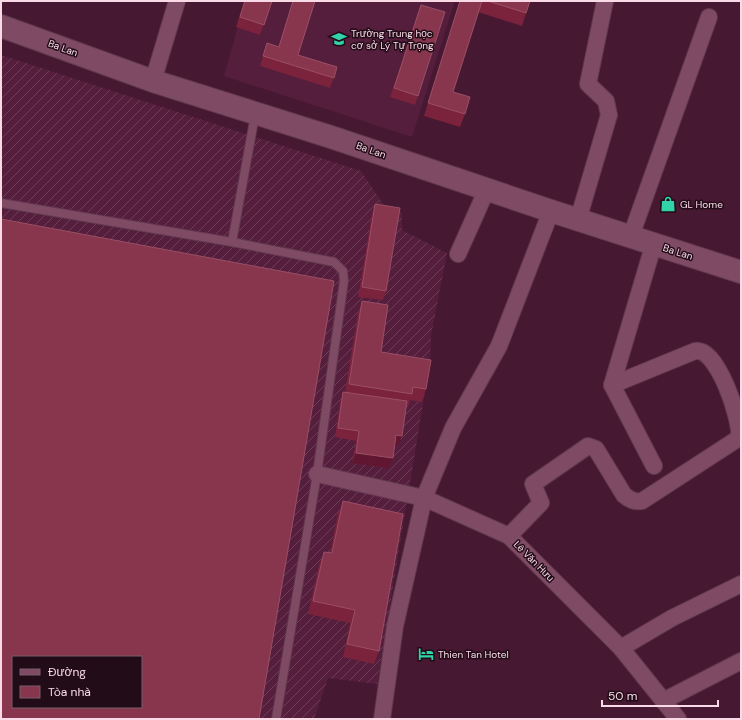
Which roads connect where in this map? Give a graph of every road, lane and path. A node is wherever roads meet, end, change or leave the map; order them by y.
1 (177, 1) edge
2 (605, 1) edge
3 (708, 17) dead end
4 (1, 26) edge
5 (153, 81) junction
6 (255, 113) junction
7 (487, 190) junction
8 (1, 203) edge
9 (551, 211) junction
10 (578, 220) junction
11 (631, 236) junction
12 (232, 242) junction
13 (654, 244) junction
14 (458, 254) dead end
15 (741, 272) edge
16 (612, 385) junction
17 (654, 466) dead end
18 (317, 474) junction
19 (424, 498) junction
20 (509, 536) junction
21 (741, 584) edge
22 (621, 648) junction
23 (741, 662) edge
24 (663, 701) junction
25 (276, 719) edge
26 (382, 719) edge
27 (678, 719) edge

1 - 5 street
2 - 10 street
3 - 11 street
4 - 5 street, Ba Lan
5 - 6 street, Ba Lan
6 - 7 street, Ba Lan
6 - 12 lane
7 - 9 street, Ba Lan
7 - 14 street
8 - 12 lane
9 - 10 street, Ba Lan
9 - 19 street
10 - 11 street, Ba Lan
11 - 13 street, Ba Lan
12 - 18 lane
13 - 15 street, Ba Lan
13 - 16 street
16 - 17 street
16 - 20 street
18 - 19 street, Lê Văn Hưu
18 - 25 lane
19 - 20 street, Lê Văn Hưu
19 - 26 street
20 - 22 street, Lê Văn Hưu
21 - 22 street
22 - 24 street, Lê Văn Hưu
23 - 24 street
24 - 27 street, Lê Văn Hưu

